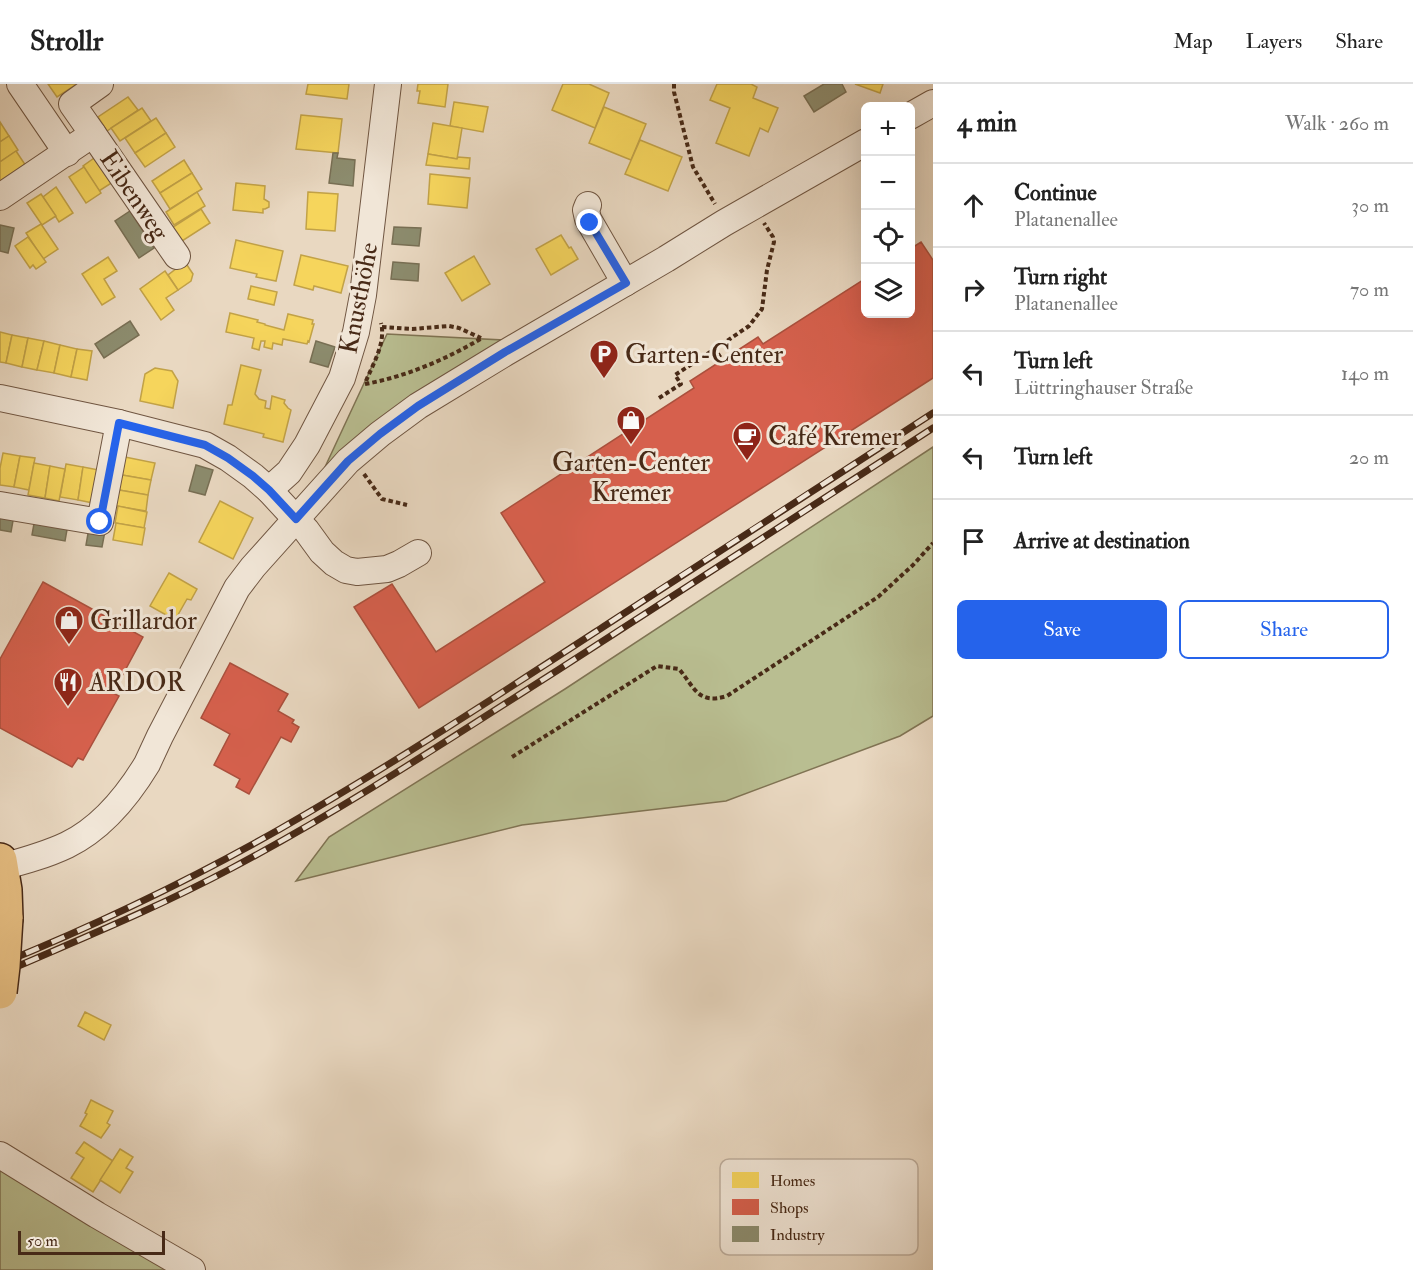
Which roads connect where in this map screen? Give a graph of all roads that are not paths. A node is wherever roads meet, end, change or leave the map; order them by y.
1 (20, 84) edge
2 (100, 84) edge
3 (388, 84) edge
4 (933, 103) edge
5 (72, 104) junction
6 (915, 113) edge
7 (45, 122) junction
8 (93, 134) junction
9 (861, 145) edge
10 (67, 153) junction
11 (0, 197) edge
12 (588, 205) dead end
13 (177, 256) dead end
14 (626, 283) junction
15 (0, 398) edge
16 (119, 423) junction
17 (269, 490) junction
18 (0, 505) edge
19 (296, 519) junction
20 (418, 553) dead end
21 (1, 864) edge
22 (0, 992) edge
23 (0, 1155) edge
24 (192, 1270) edge

1 - 7 street, Eibenweg
2 - 5 street
3 - 17 street, Knusthöhe
4 - 6 street
5 - 7 street
5 - 8 street, Eibenweg
7 - 10 street, Eibenweg
8 - 10 street, Eibenweg
8 - 13 street, Eibenweg
9 - 14 street
10 - 11 street, Eibenweg
12 - 14 street
14 - 19 street
15 - 16 street
16 - 17 street
16 - 18 street
17 - 19 street
19 - 20 street
19 - 21 street
21 - 22 main road, bridge
23 - 24 street

